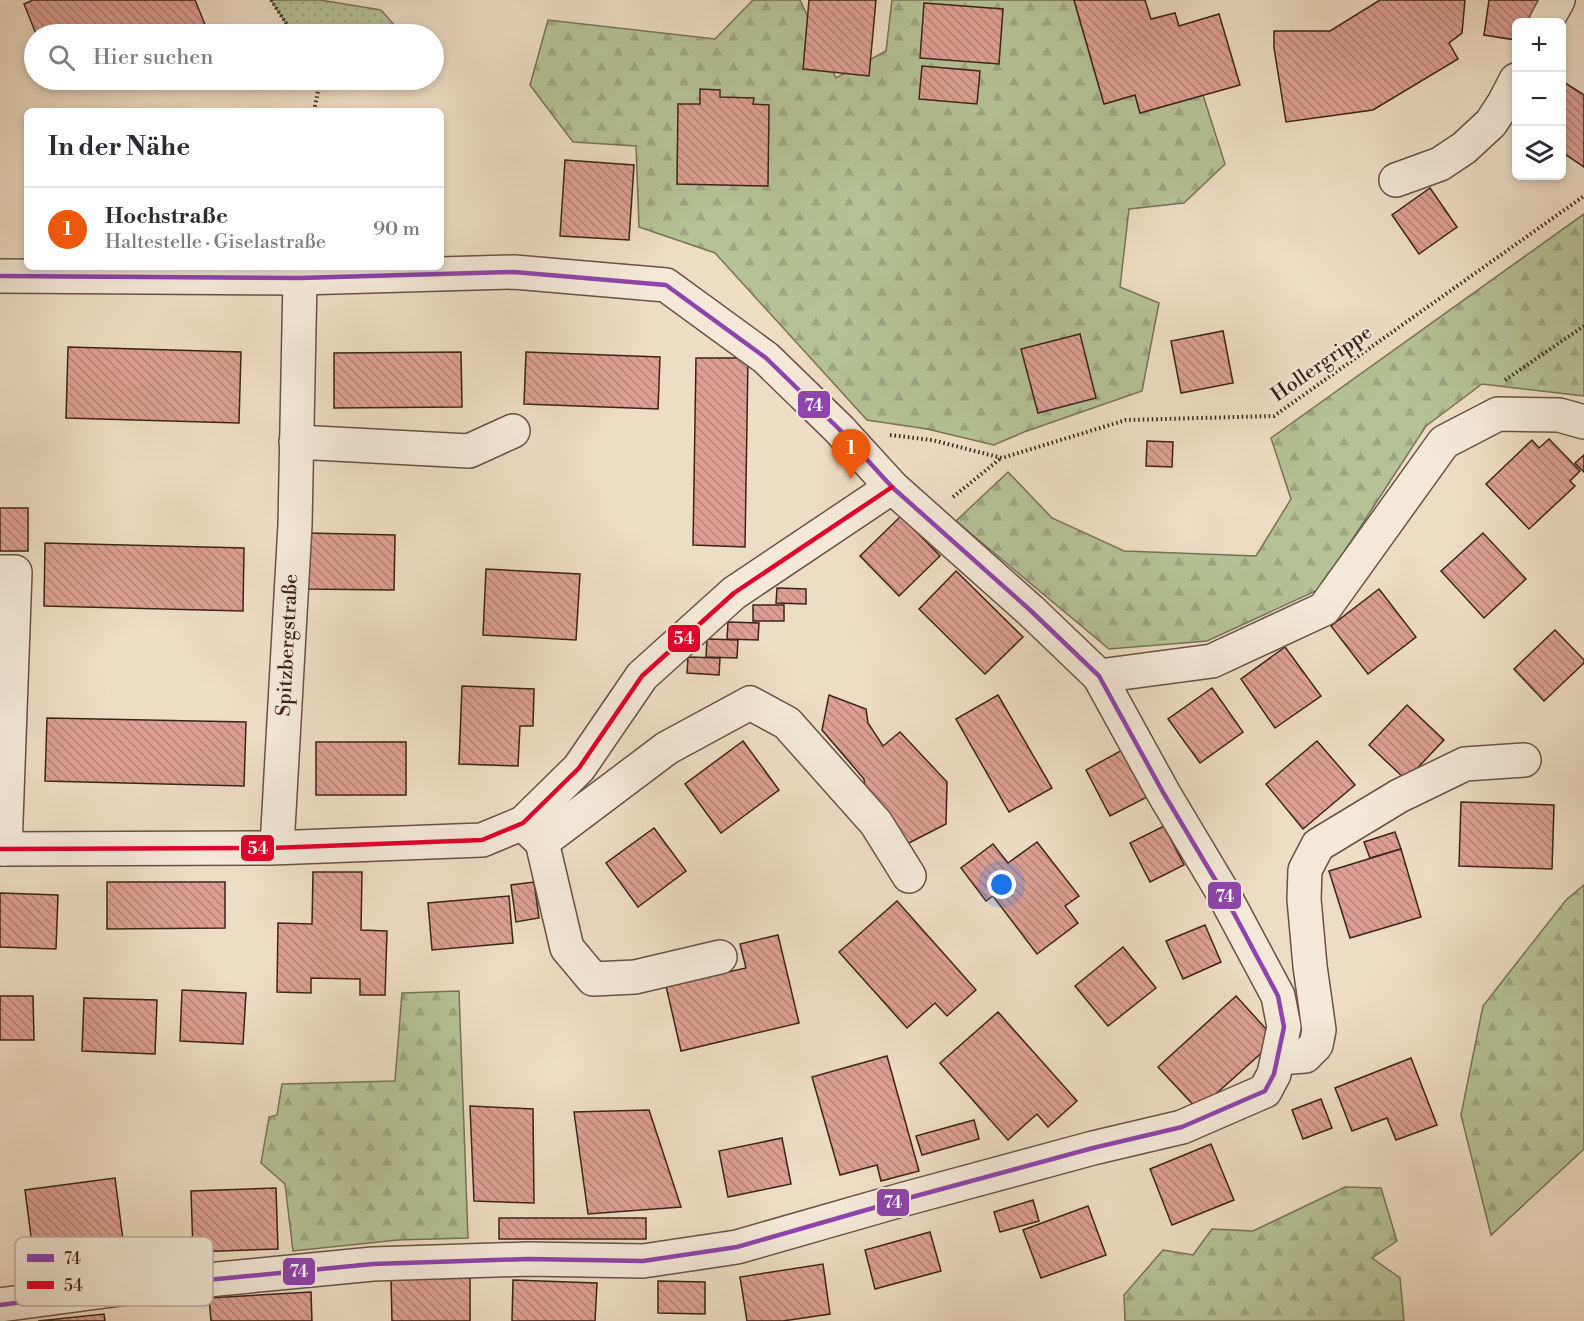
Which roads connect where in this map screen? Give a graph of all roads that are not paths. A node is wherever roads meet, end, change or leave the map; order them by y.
1 (1557, 0) edge
2 (1548, 18) edge
3 (1512, 88) edge
4 (1396, 180) dead end
5 (362, 272) edge
6 (0, 276) edge
7 (300, 278) junction
8 (1584, 422) edge
9 (513, 431) dead end
10 (296, 442) junction
11 (892, 487) junction
12 (0, 572) edge
13 (1099, 676) junction
14 (1524, 760) dead end
15 (532, 832) junction
16 (277, 848) junction
17 (2, 849) edge
18 (909, 876) dead end
19 (720, 957) dead end
20 (1279, 1058) junction
21 (213, 1279) edge
22 (15, 1303) edge
23 (0, 1305) edge

1 - 2 street
3 - 4 street
5 - 7 street
5 - 11 street
6 - 7 street
7 - 10 street, Spitzbergstraße
8 - 13 street
9 - 10 street
10 - 16 street, Spitzbergstraße
11 - 13 street
11 - 15 street
12 - 17 street
13 - 20 street
14 - 20 street
15 - 16 street
15 - 18 street
15 - 19 street
16 - 17 street
20 - 21 street
22 - 23 street

